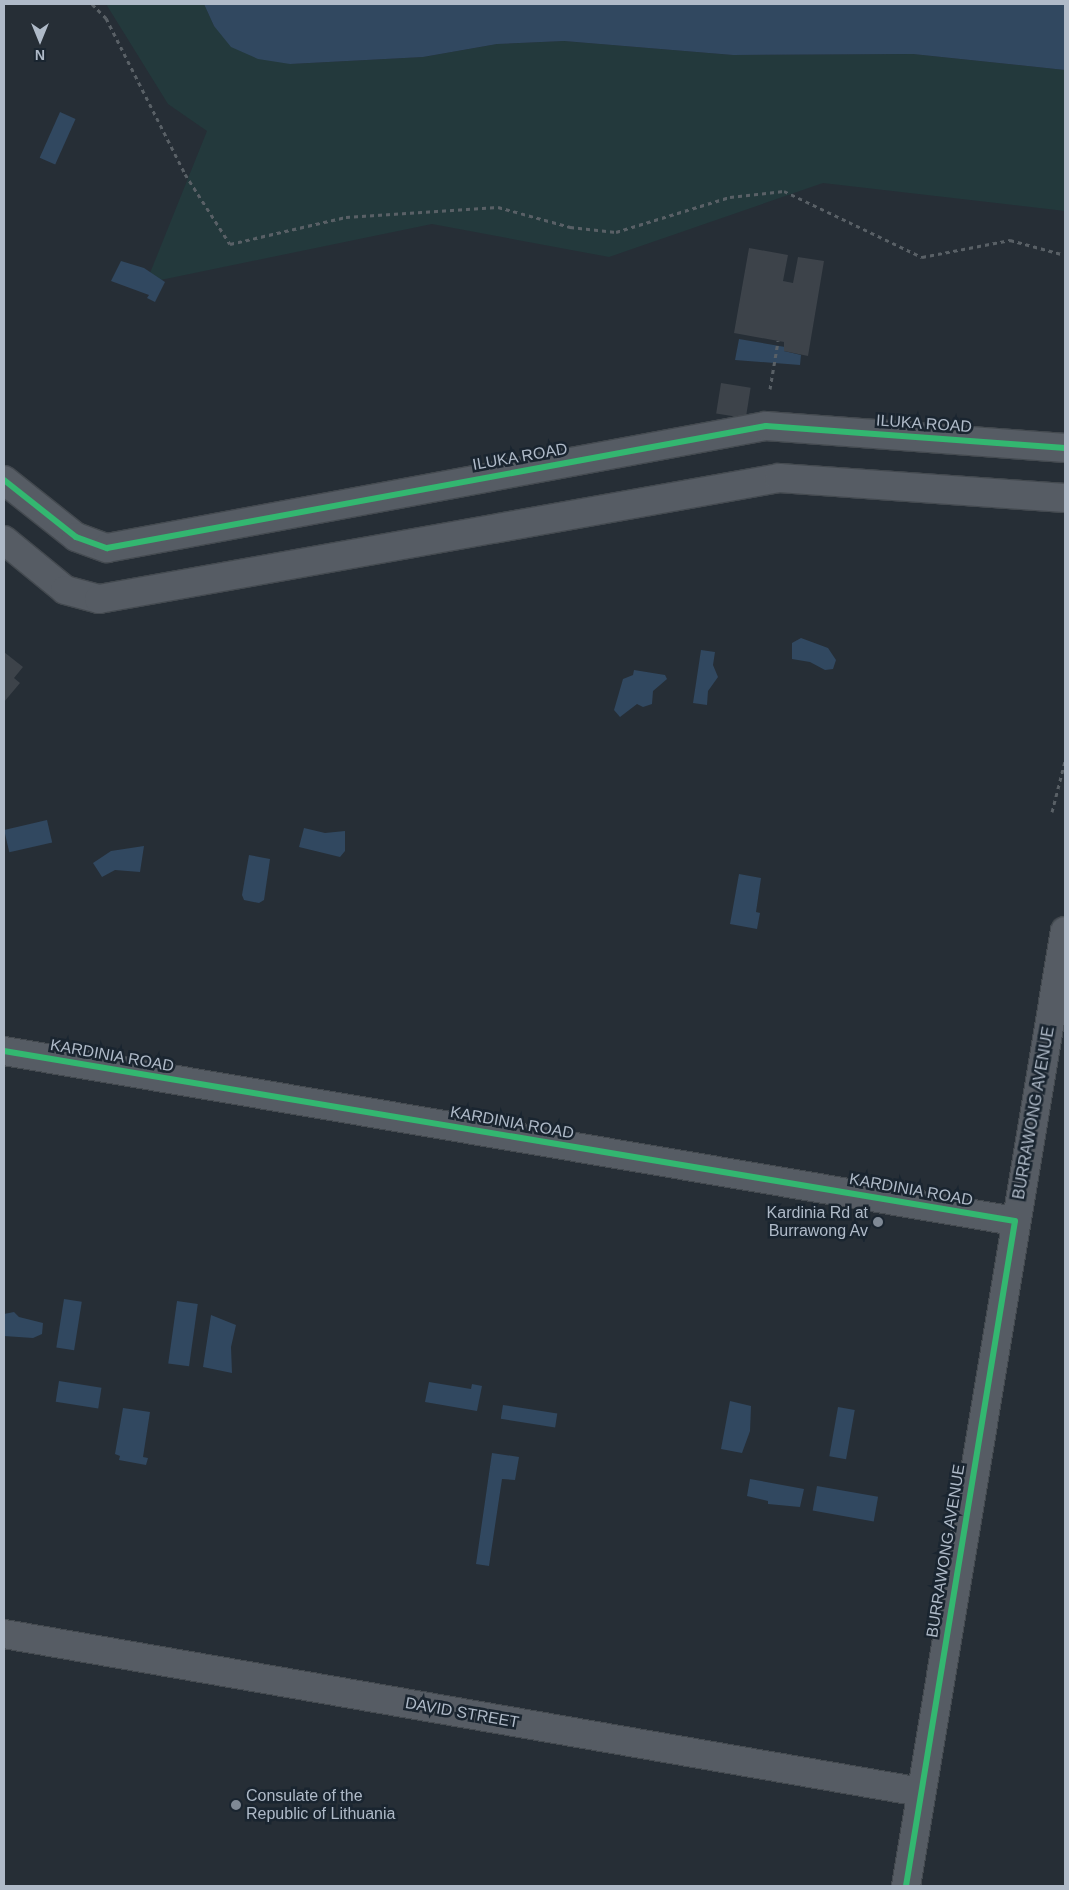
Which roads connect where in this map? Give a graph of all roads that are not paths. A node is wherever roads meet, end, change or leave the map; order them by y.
1 (1065, 448) edge
2 (4, 480) edge
3 (1065, 498) edge
4 (4, 540) edge
5 (1065, 931) edge
6 (4, 1051) edge
7 (1015, 1221) junction
8 (4, 1634) edge
9 (921, 1792) junction
10 (906, 1886) edge

1 - 2 street, ILUKA ROAD
3 - 4 street
5 - 7 street, BURRAWONG AVENUE
6 - 7 street, KARDINIA ROAD
7 - 9 street, BURRAWONG AVENUE
8 - 9 street, DAVID STREET
9 - 10 street, BURRAWONG AVENUE

